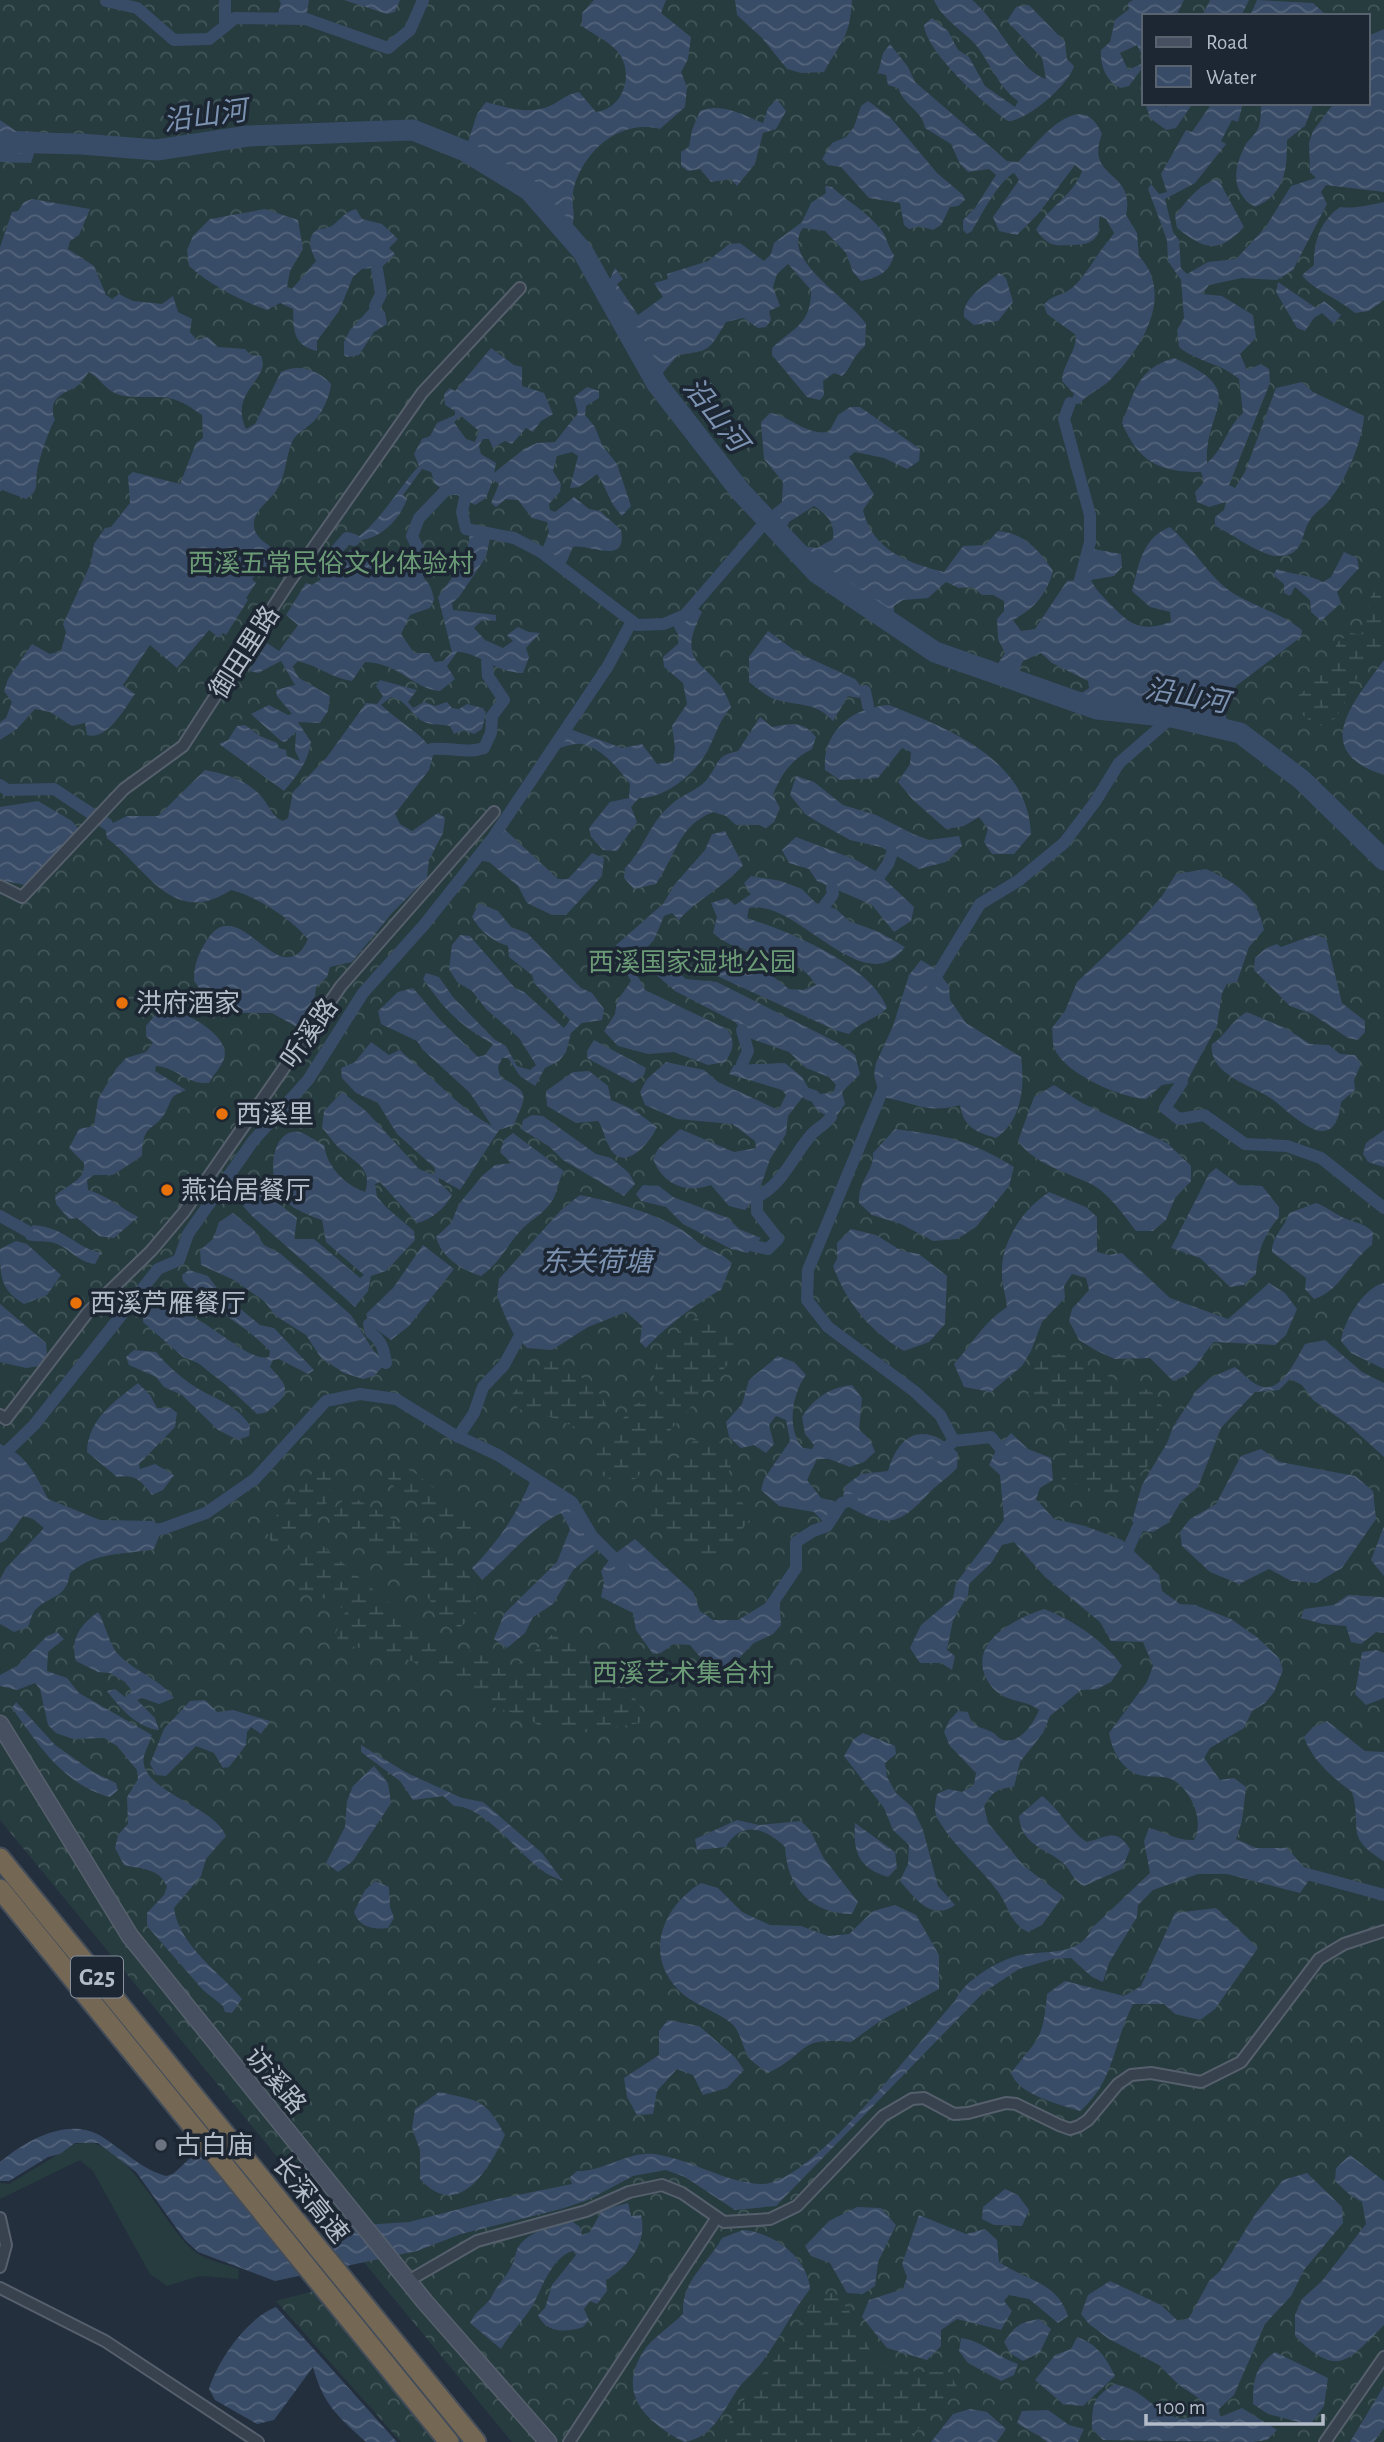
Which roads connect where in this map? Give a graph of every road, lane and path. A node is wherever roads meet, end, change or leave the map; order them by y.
1 (520, 288) dead end
2 (494, 812) dead end
3 (0, 886) edge
4 (0, 1415) edge
5 (0, 1724) edge
6 (0, 1858) edge
7 (0, 1889) edge
8 (1384, 1931) edge
9 (0, 2218) edge
10 (716, 2218) junction
11 (0, 2267) edge
12 (408, 2281) junction
13 (0, 2288) edge
14 (1384, 2357) edge
15 (258, 2442) edge
16 (449, 2442) edge
17 (476, 2442) edge
18 (548, 2442) edge
19 (569, 2442) edge
20 (1325, 2442) edge

1 - 3 street, 御田里路
2 - 4 street, 听溪路
5 - 12 street, 访溪路
6 - 17 highway, 长深高速 / G25
7 - 16 highway, 长深高速 / G25
8 - 10 street
9 - 11 street
10 - 12 street
10 - 19 street
12 - 18 street, 访溪路
13 - 15 street
14 - 20 street

